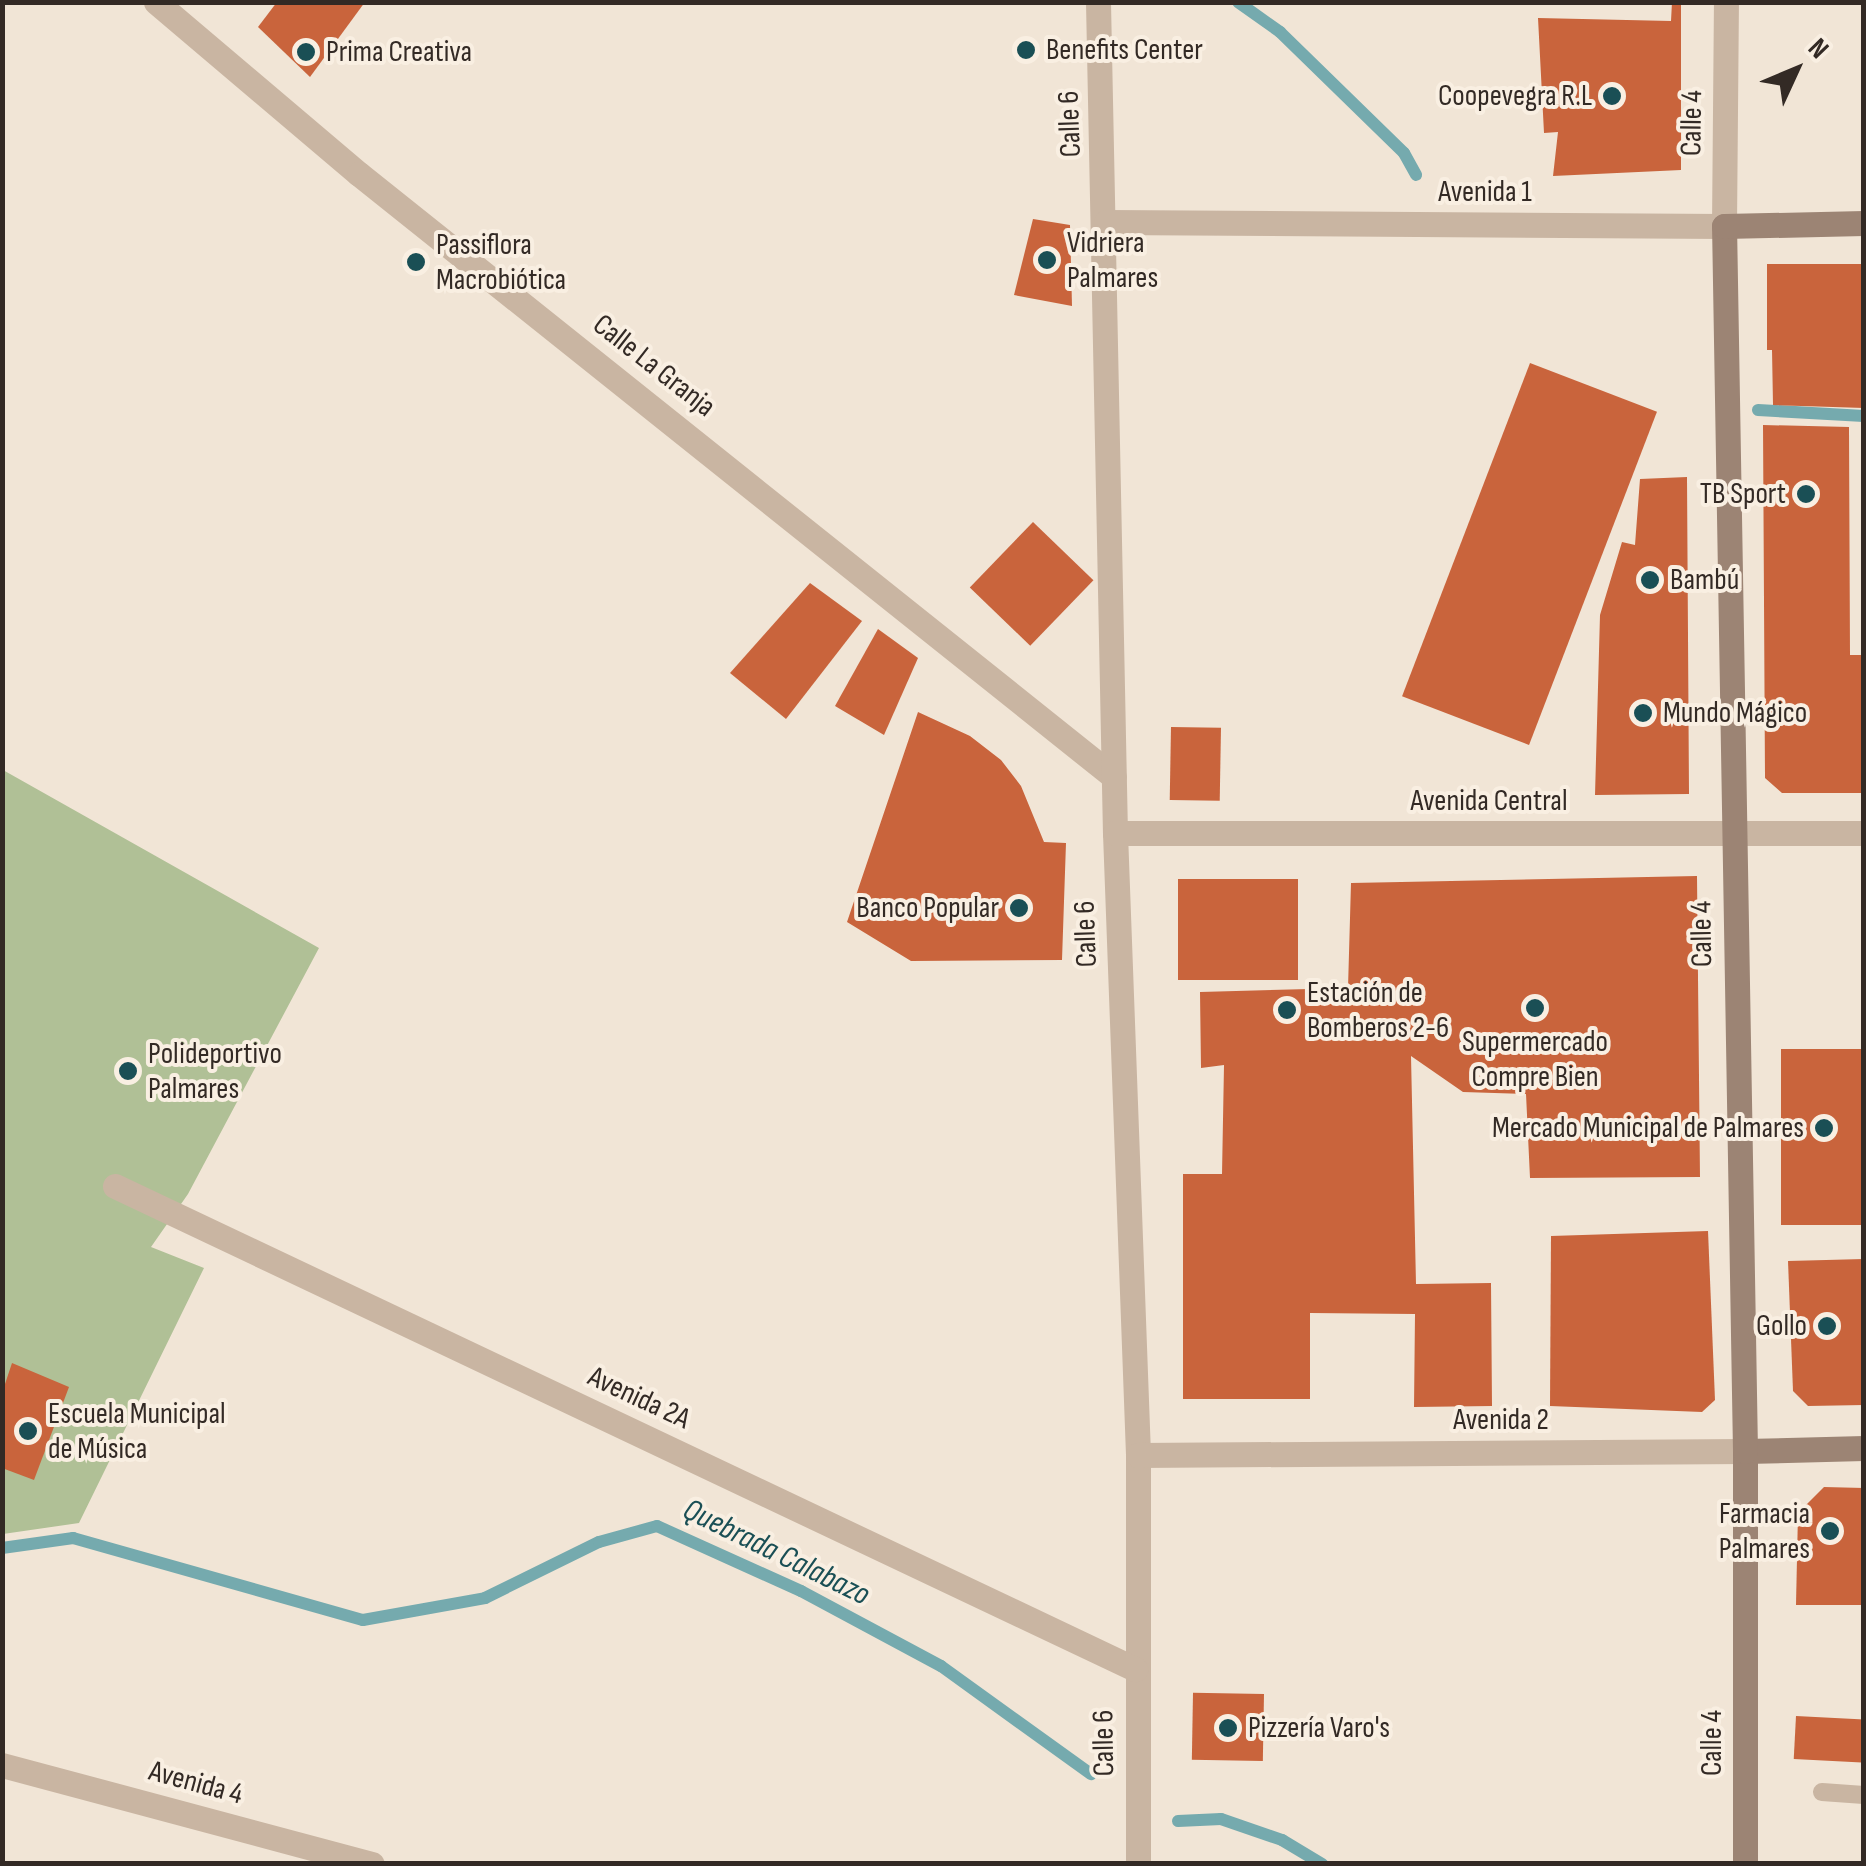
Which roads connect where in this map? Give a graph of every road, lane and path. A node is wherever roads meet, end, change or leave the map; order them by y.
1 (156, 2) edge
2 (1098, 2) edge
3 (1726, 2) edge
4 (1106, 222) junction
5 (1864, 223) edge
6 (1724, 226) junction
7 (1114, 777) junction
8 (1115, 832) junction
9 (1864, 833) edge
10 (1732, 834) junction
11 (115, 1186) dead end
12 (1864, 1448) edge
13 (1745, 1451) junction
14 (1138, 1455) junction
15 (1135, 1669) junction
16 (2, 1766) edge
17 (1822, 1792) dead end
18 (1864, 1795) edge
19 (372, 1864) edge
20 (1138, 1864) edge
21 (1744, 1864) edge

1 - 7 street, Calle La Granja
2 - 4 street, Calle 6
3 - 6 street, Calle 4
4 - 6 street, Avenida 1
4 - 7 street, Calle 6
5 - 6 main road, Avenida 1
6 - 10 main road, Calle 4
7 - 8 street, Calle 6
8 - 10 street, Avenida Central
8 - 14 street, Calle 6
9 - 10 street, Avenida Central
10 - 13 main road, Calle 4
11 - 15 street, Avenida 2A
12 - 13 main road, Avenida 2
13 - 14 street, Avenida 2
13 - 21 main road, Calle 4
14 - 15 street, Calle 6
15 - 20 street, Calle 6
16 - 19 street, Avenida 4
17 - 18 lane

